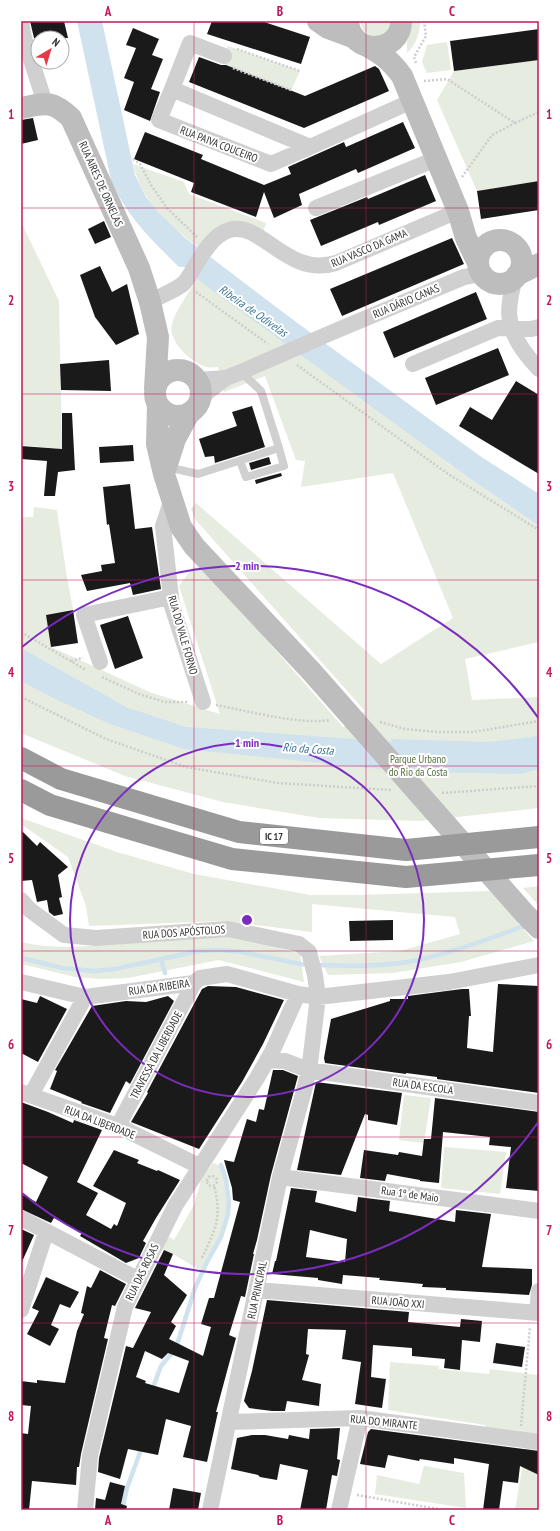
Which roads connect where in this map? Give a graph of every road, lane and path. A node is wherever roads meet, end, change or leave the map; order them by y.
1 (318, 21) edge
2 (424, 21) edge
3 (21, 22) edge
4 (401, 23) edge
5 (356, 35) edge
6 (22, 39) edge
7 (224, 56) junction
8 (300, 71) dead end
9 (410, 73) junction
10 (172, 89) junction
11 (291, 90) dead end
12 (412, 101) junction
13 (45, 103) junction
14 (21, 108) edge
15 (539, 112) edge
16 (515, 123) junction
17 (310, 147) junction
18 (436, 158) junction
19 (133, 159) dead end
20 (454, 202) junction
21 (316, 208) dead end
22 (506, 241) junction
23 (207, 249) junction
24 (539, 254) edge
25 (539, 264) edge
26 (480, 268) junction
27 (516, 276) junction
28 (188, 277) junction
29 (150, 302) junction
30 (539, 327) edge
31 (511, 328) junction
32 (158, 337) junction
33 (285, 353) junction
34 (413, 364) dead end
35 (539, 369) edge
36 (242, 372) junction
37 (192, 390) junction
38 (157, 397) junction
39 (279, 448) junction
40 (240, 460) junction
41 (165, 470) junction
42 (171, 502) junction
43 (539, 530) edge
44 (171, 596) junction
45 (21, 632) edge
46 (97, 670) junction
47 (21, 697) edge
48 (202, 702) joint
49 (21, 758) edge
50 (539, 786) edge
51 (21, 790) edge
52 (397, 790) dead end
53 (440, 793) dead end
54 (539, 837) edge
55 (539, 865) edge
56 (21, 900) edge
57 (539, 928) edge
58 (539, 965) edge
59 (21, 982) edge
60 (194, 983) junction
61 (298, 994) junction
62 (318, 997) junction
63 (85, 998) junction
64 (267, 1060) junction
65 (308, 1070) junction
66 (26, 1094) edge
67 (539, 1102) edge
68 (118, 1126) junction
69 (199, 1166) junction
70 (280, 1177) junction
71 (214, 1185) dead end
72 (539, 1211) edge
73 (21, 1218) edge
74 (46, 1232) junction
75 (202, 1258) dead end
76 (139, 1280) junction
77 (256, 1290) junction
78 (539, 1291) edge
79 (21, 1310) edge
80 (536, 1313) edge
81 (360, 1418) junction
82 (229, 1422) junction
83 (520, 1439) junction
84 (539, 1442) edge
85 (342, 1493) junction
86 (85, 1510) edge
87 (210, 1510) edge
88 (339, 1510) edge
89 (444, 1510) edge

1 - 5 street
2 - 9 path
3 - 6 street
4 - 5 street
4 - 9 street
5 - 9 street
6 - 13 street
7 - 8 path
7 - 10 street, RUA PAIVA COUCEIRO
7 - 11 path
9 - 12 street
9 - 16 path
10 - 17 street
10 - 17 street, RUA PAIVA COUCEIRO
12 - 17 street, RUA PAIVA COUCEIRO
12 - 18 street
13 - 14 street
13 - 29 street, RUA AIRES DE ORNELAS
15 - 16 path
16 - 20 path
18 - 20 street
18 - 21 street
19 - 23 path
20 - 22 street
20 - 23 street, RUA VASCO DA GAMA
20 - 26 street
22 - 24 street
22 - 26 street
22 - 27 street
23 - 28 street, RUA VASCO DA GAMA
25 - 27 street
26 - 27 street
26 - 33 street, RUA DÁRIO CANAS
27 - 31 street
28 - 29 street, RUA VASCO DA GAMA
28 - 33 path
29 - 32 street
30 - 31 street
31 - 34 street
31 - 35 street
32 - 37 street
32 - 38 street
33 - 36 street, RUA DÁRIO CANAS
33 - 43 path
36 - 37 street, RUA DÁRIO CANAS
36 - 39 lane
37 - 38 street
37 - 38 street
37 - 41 street
38 - 41 street
39 - 40 lane
39 - 40 lane
40 - 41 lane
41 - 42 street
42 - 44 street, RUA DO VALE FORNO
42 - 57 street
44 - 46 street
44 - 48 street, RUA DO VALE FORNO
45 - 46 path
46 - 48 path
47 - 52 path
49 - 54 highway, IC 17
50 - 53 path
51 - 55 highway
56 - 62 street, RUA DOS APÓSTOLOS
58 - 62 street, RUA DA RIBEIRA
59 - 63 street, RUA DA RIBEIRA
60 - 61 street, RUA DA RIBEIRA
60 - 63 street, RUA DA RIBEIRA
60 - 68 street, TRAVESSA DA LIBERDADE
61 - 62 street, RUA DA RIBEIRA
61 - 64 street, RUA DAS ROSAS
62 - 65 street, RUA DOS APÓSTOLOS
63 - 66 street
64 - 65 street, RUA DA ESCOLA
64 - 69 street, RUA DAS ROSAS
65 - 67 street, RUA DA ESCOLA
65 - 70 street, RUA PRINCIPAL
66 - 68 street, RUA DA LIBERDADE
68 - 69 street, RUA DA LIBERDADE
69 - 76 street, RUA DAS ROSAS
70 - 72 street, Rua 1º de Maio
70 - 77 street, RUA PRINCIPAL
71 - 75 path
73 - 74 street
74 - 76 street
74 - 79 street
76 - 86 street, RUA DAS ROSAS
77 - 80 street, RUA JOÃO XXI
77 - 82 street, RUA PRINCIPAL
78 - 80 street
80 - 83 path
81 - 82 street, RUA DO MIRANTE
81 - 83 street, RUA DO MIRANTE
81 - 85 street
82 - 87 street, RUA PRINCIPAL
83 - 84 street, RUA DO MIRANTE
85 - 88 street
85 - 89 path

